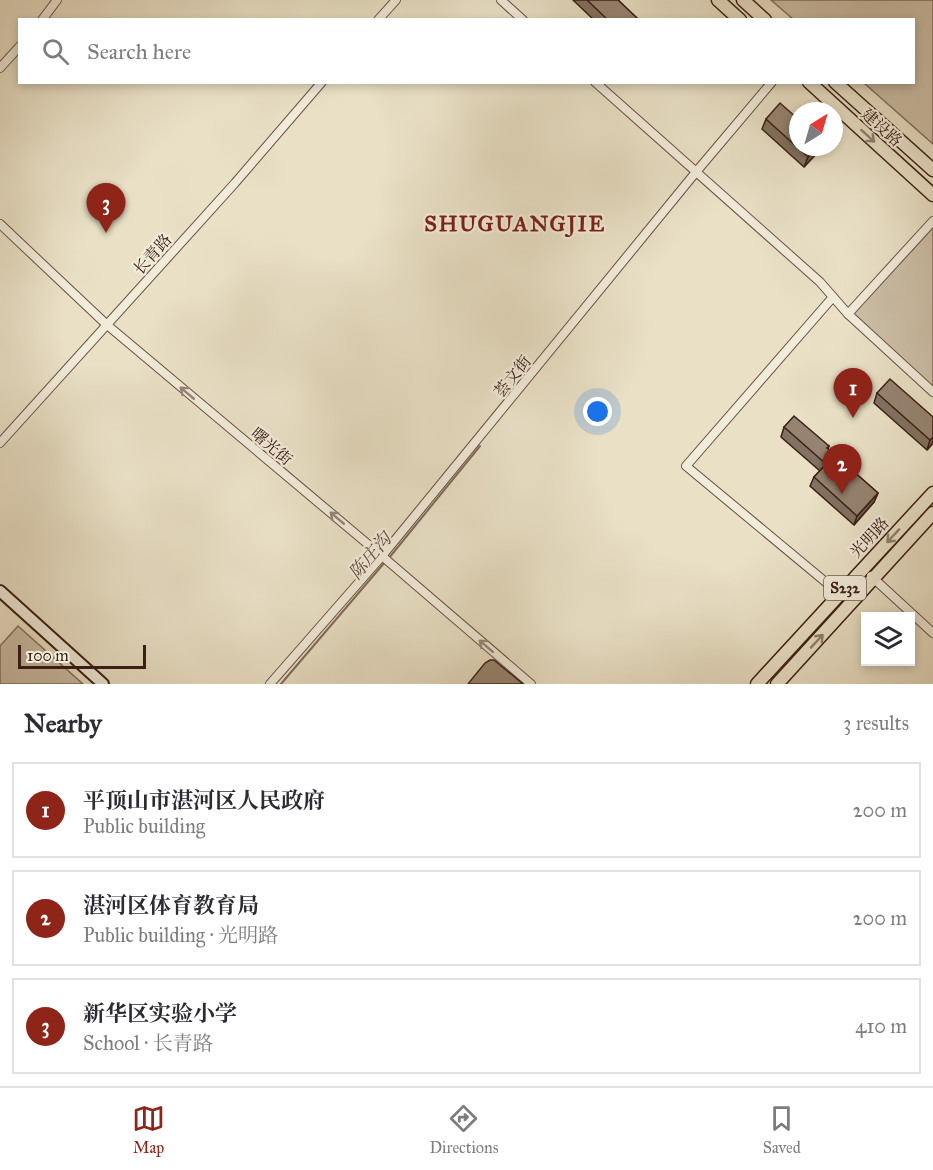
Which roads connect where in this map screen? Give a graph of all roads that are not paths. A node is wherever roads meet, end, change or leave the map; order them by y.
1 (57, 0) edge
2 (396, 0) edge
3 (501, 0) edge
4 (718, 0) edge
5 (743, 0) edge
6 (44, 18) edge
7 (380, 18) edge
8 (521, 18) edge
9 (738, 18) edge
10 (763, 18) edge
11 (18, 48) edge
12 (0, 68) edge
13 (320, 84) edge
14 (597, 84) edge
15 (770, 84) edge
16 (811, 84) edge
17 (837, 84) edge
18 (933, 170) edge
19 (696, 172) junction
20 (933, 195) edge
21 (933, 221) edge
22 (0, 224) edge
23 (833, 297) junction
24 (848, 314) junction
25 (106, 324) junction
26 (933, 392) edge
27 (0, 443) edge
28 (933, 493) edge
29 (933, 513) edge
30 (386, 559) junction
31 (863, 569) junction
32 (874, 579) junction
33 (0, 591) edge
34 (840, 594) junction
35 (933, 633) edge
36 (103, 684) edge
37 (270, 684) edge
38 (531, 684) edge
39 (757, 684) edge
40 (777, 684) edge

1 - 6 street
2 - 7 street
3 - 8 street
4 - 9 main road
5 - 10 main road
11 - 12 street
13 - 25 street, 长青路
14 - 19 street
15 - 19 street, 荟文街
16 -> 20 main road, 建设路
17 - 18 main road, 建设路
19 - 23 street
19 - 30 street, 荟文街
21 - 24 street
22 - 25 street, 曙光街
23 - 24 street
23 - 34 street
24 - 26 street
25 - 27 street, 长青路
30 -> 25 street, 曙光街
28 -> 31 main road, 光明路 / S232
29 - 32 main road, 光明路 / S232
30 - 37 street, 荟文街
38 -> 30 street, 曙光街
31 - 32 street
31 - 34 main road, 光明路 / S232
32 - 35 street
40 -> 32 main road, 光明路 / S232
33 - 36 street
34 - 39 main road, 光明路 / S232

